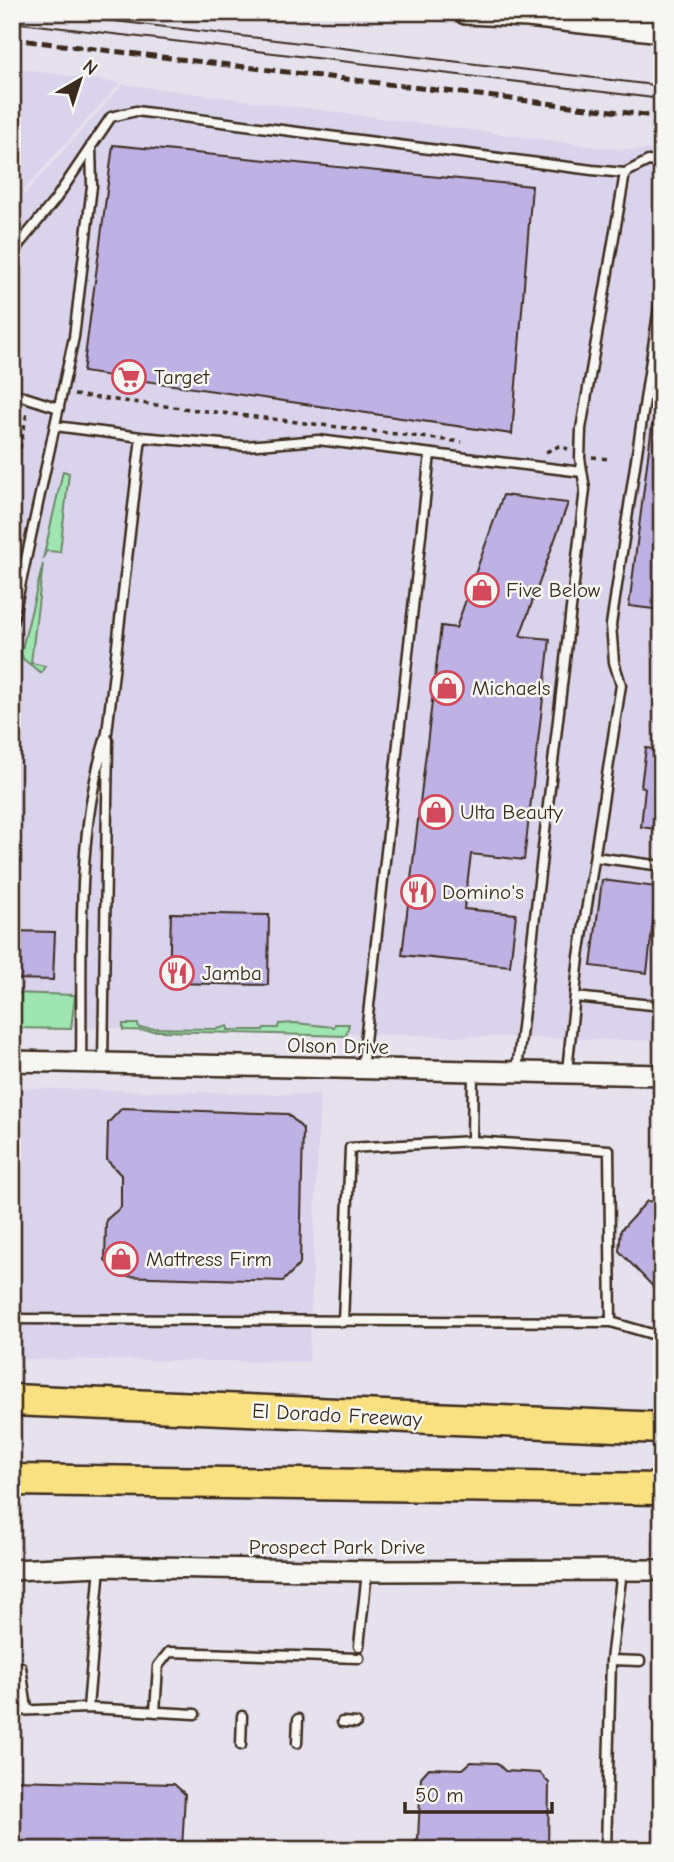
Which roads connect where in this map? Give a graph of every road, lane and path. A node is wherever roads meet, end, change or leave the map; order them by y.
1 (466, 12) edge
2 (662, 30) edge
3 (91, 146) junction
4 (662, 163) edge
5 (625, 173) junction
6 (12, 253) edge
7 (662, 287) edge
8 (12, 393) edge
9 (62, 393) junction
10 (58, 408) junction
11 (21, 412) dead end
12 (55, 426) junction
13 (141, 438) junction
14 (469, 443) dead end
15 (535, 451) dead end
16 (580, 453) junction
17 (430, 454) junction
18 (609, 459) dead end
19 (582, 472) junction
20 (12, 488) edge
21 (12, 624) edge
22 (107, 733) junction
23 (595, 857) junction
24 (662, 866) edge
25 (575, 997) junction
26 (662, 1006) edge
27 (12, 1061) edge
28 (81, 1063) junction
29 (103, 1063) junction
30 (362, 1069) junction
31 (473, 1072) junction
32 (517, 1073) junction
33 (567, 1074) junction
34 (662, 1075) edge
35 (472, 1141) junction
36 (12, 1319) edge
37 (344, 1322) junction
38 (611, 1322) junction
39 (662, 1337) edge
40 (12, 1400) edge
41 (662, 1428) edge
42 (12, 1480) edge
43 (662, 1489) edge
44 (100, 1566) junction
45 (12, 1570) edge
46 (662, 1570) edge
47 (367, 1571) junction
48 (622, 1571) junction
49 (359, 1646) dead end
50 (359, 1658) dead end
51 (611, 1660) junction
52 (640, 1661) dead end
53 (21, 1667) dead end
54 (88, 1708) junction
55 (27, 1709) junction
56 (12, 1711) edge
57 (155, 1712) junction
58 (195, 1714) dead end
59 (242, 1716) dead end
60 (298, 1720) dead end
61 (342, 1722) dead end
62 (356, 1723) dead end
63 (297, 1743) dead end
64 (240, 1745) dead end
65 (606, 1850) edge

1 - 2 main road
3 - 5 lane
3 - 6 lane
3 - 9 lane
4 - 5 lane
5 - 16 lane
7 - 23 lane
8 - 10 lane
9 - 10 lane
9 - 14 path
10 - 12 lane
11 - 20 path
12 - 13 lane
12 - 21 lane
13 - 17 lane
13 - 22 lane
15 - 16 path
16 - 18 path
16 - 19 lane
17 - 19 lane
17 - 30 lane
19 - 32 lane
22 - 28 lane
22 - 29 lane
23 - 24 lane
23 - 25 lane
25 - 26 lane
25 - 33 lane
27 - 28 street, Olson Drive
28 - 29 street, Olson Drive
29 - 30 street, Olson Drive
30 - 31 street, Olson Drive
31 - 32 street, Olson Drive
31 - 35 lane
32 - 33 street, Olson Drive
33 - 34 street, Olson Drive
35 - 37 lane
35 - 38 lane
36 - 37 lane
37 - 38 lane
38 - 39 lane
40 - 41 highway, El Dorado Freeway
42 - 43 highway
44 - 45 street, Prospect Park Drive
44 - 47 street, Prospect Park Drive
44 - 54 lane
46 - 48 street, Prospect Park Drive
47 - 48 street, Prospect Park Drive
47 - 49 lane
48 - 51 lane
50 - 57 lane
51 - 52 lane
51 - 65 lane
53 - 55 lane
54 - 55 lane
54 - 57 lane
55 - 56 lane
57 - 58 lane
59 - 64 lane
60 - 63 lane
61 - 62 lane

